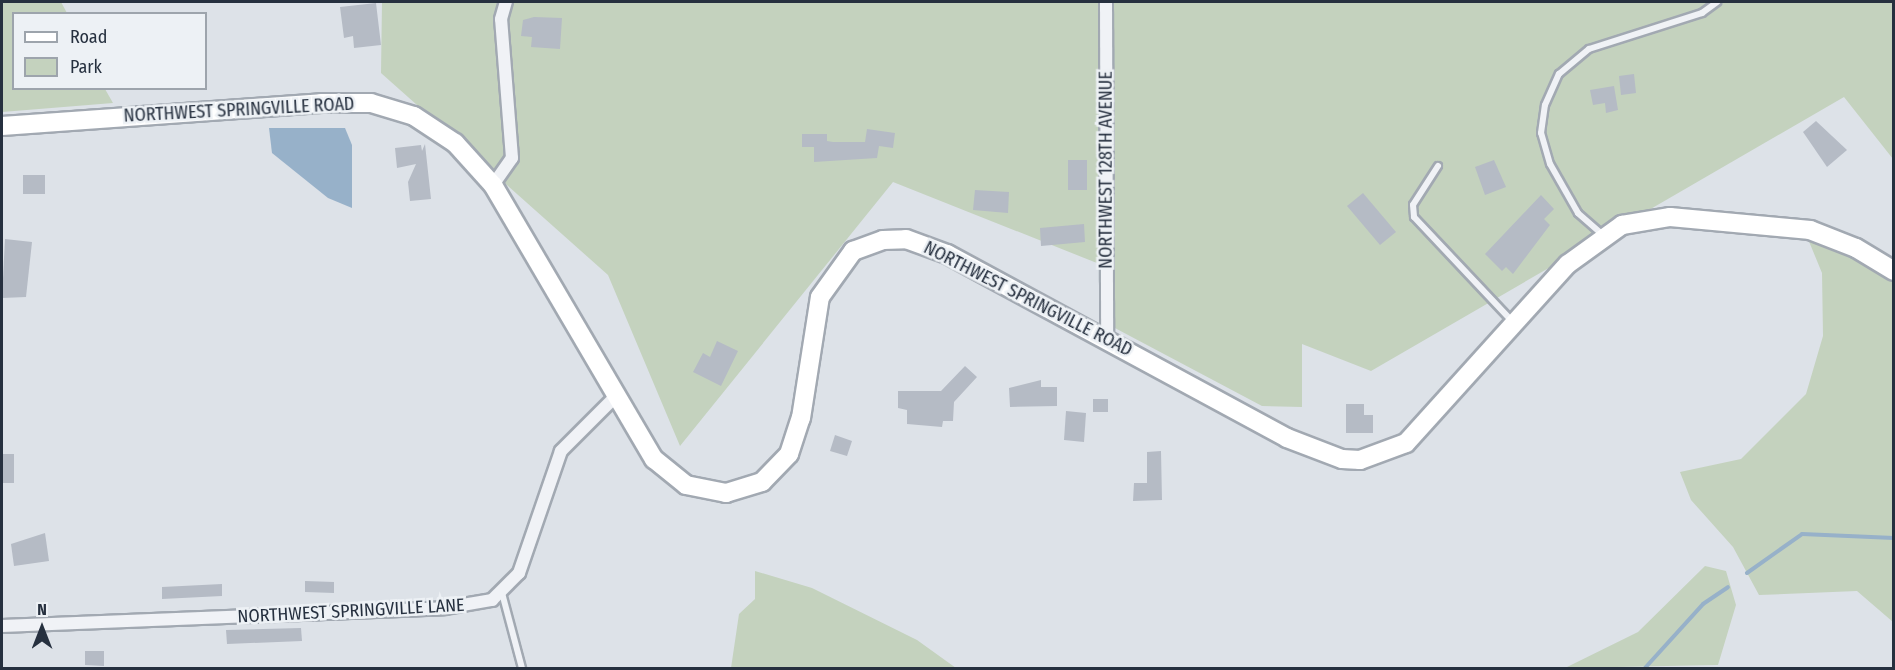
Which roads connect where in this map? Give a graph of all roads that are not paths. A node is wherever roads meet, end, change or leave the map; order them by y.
1 (1106, 2) edge
2 (1718, 2) edge
3 (505, 5) edge
4 (2, 126) edge
5 (1438, 166) dead end
6 (493, 185) junction
7 (1603, 235) junction
8 (1893, 271) edge
9 (1514, 324) junction
10 (1107, 339) junction
11 (615, 397) junction
12 (502, 593) junction
13 (2, 626) edge
14 (522, 669) edge

1 - 10 street, NORTHWEST 128TH AVENUE
2 - 7 lane
3 - 6 street
4 - 6 street, NORTHWEST SPRINGVILLE ROAD
5 - 9 lane
6 - 11 street, NORTHWEST SPRINGVILLE ROAD
7 - 8 street, NORTHWEST SPRINGVILLE ROAD
7 - 9 street, NORTHWEST SPRINGVILLE ROAD
9 - 10 street, NORTHWEST SPRINGVILLE ROAD
10 - 11 street, NORTHWEST SPRINGVILLE ROAD
11 - 12 street
12 - 13 street, NORTHWEST SPRINGVILLE LANE
12 - 14 lane

